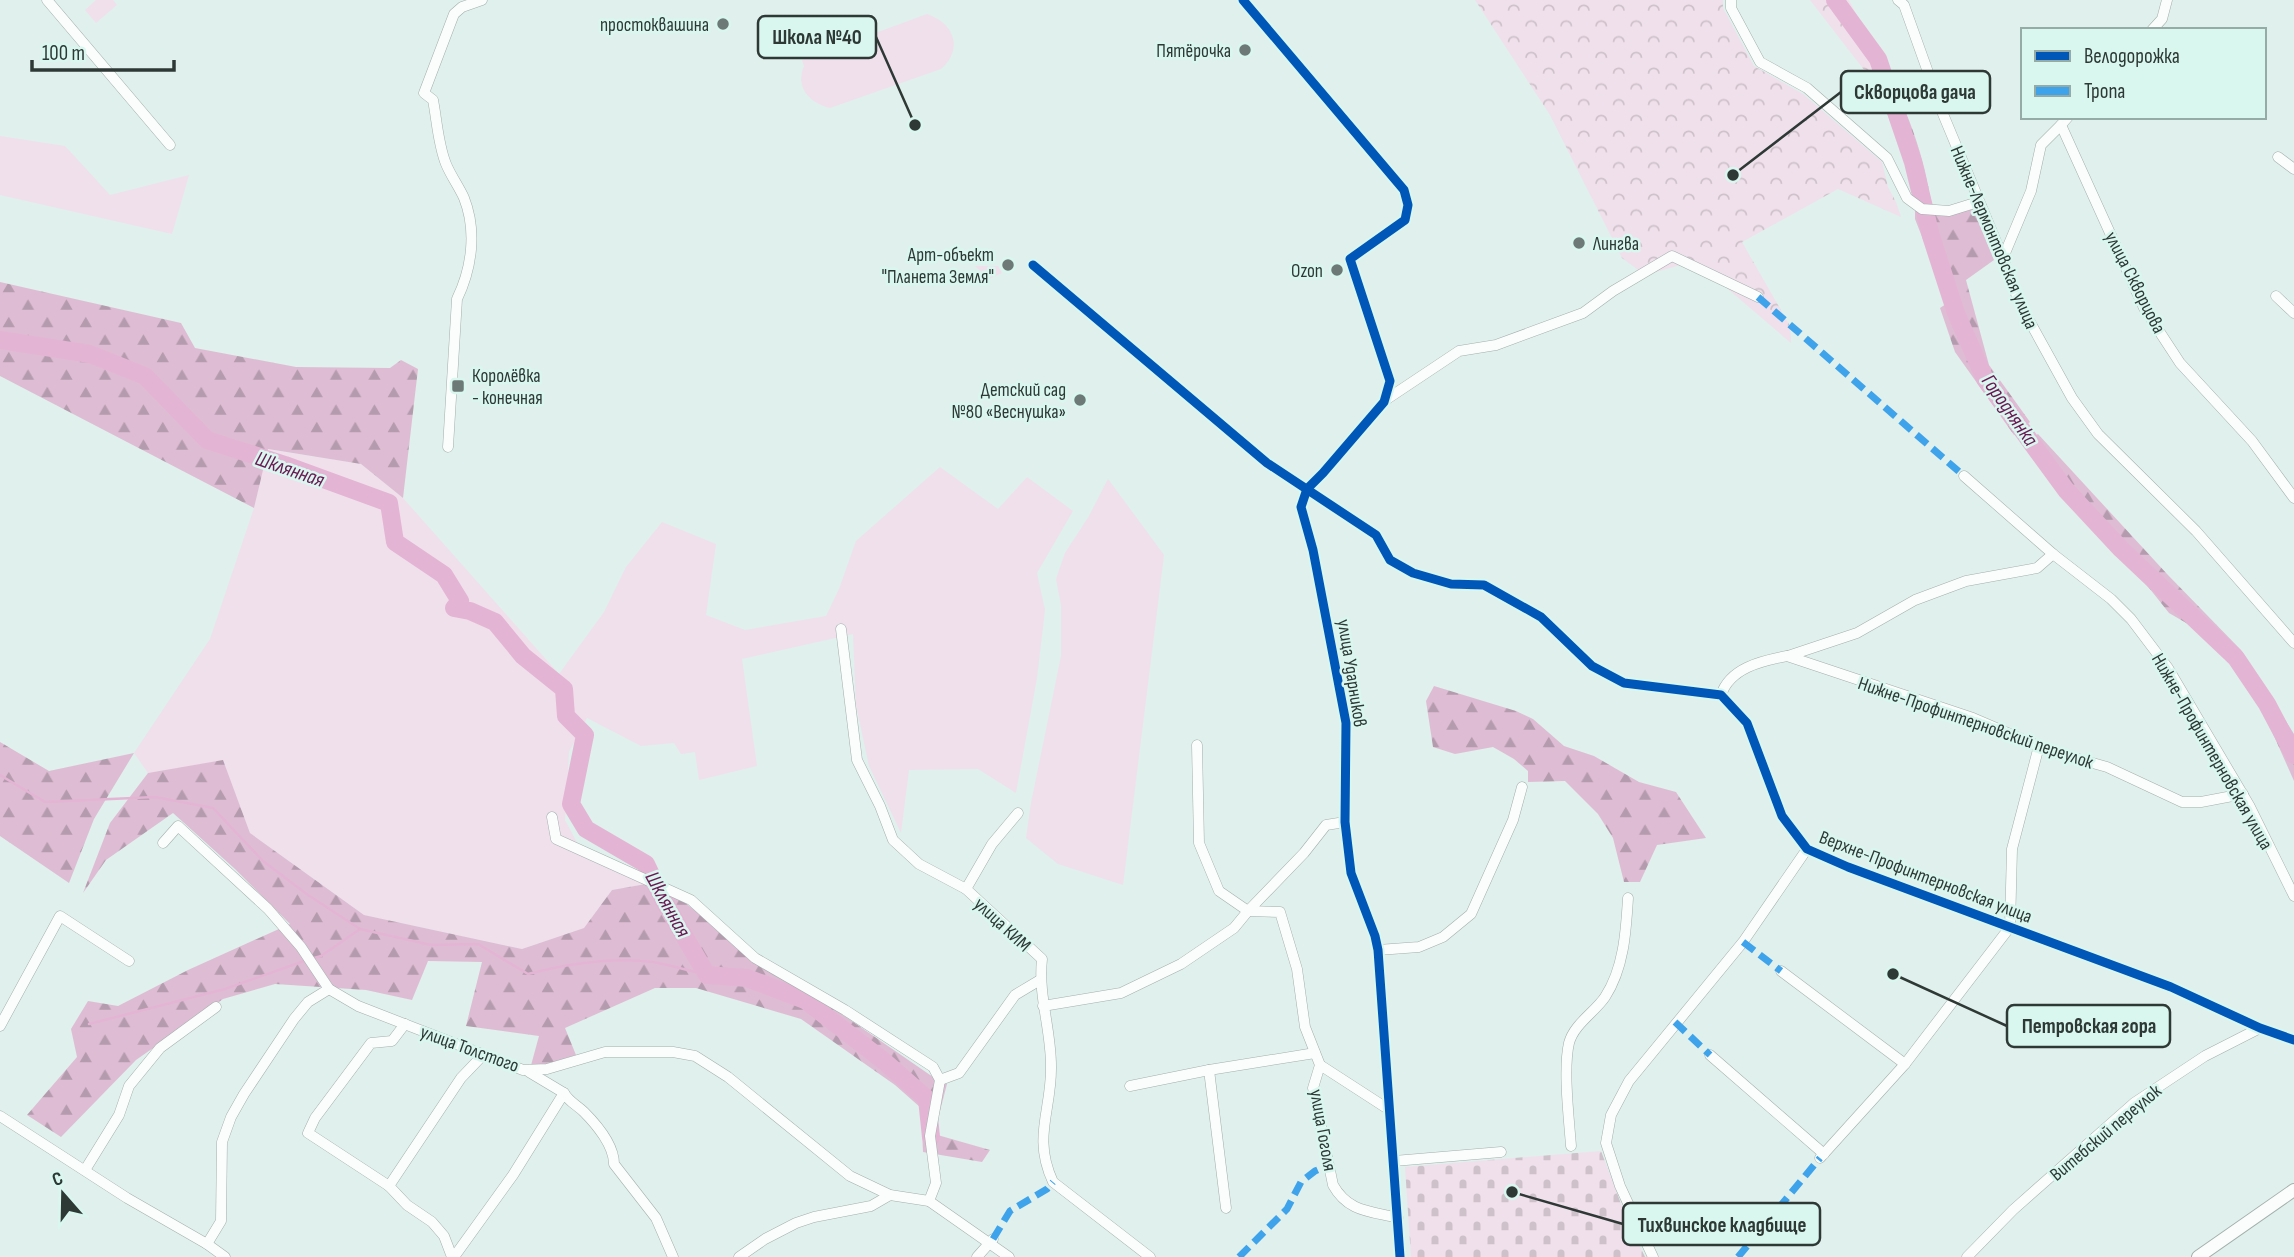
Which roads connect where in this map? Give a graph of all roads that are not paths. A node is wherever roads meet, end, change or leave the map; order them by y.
1 (47, 0) edge
2 (482, 0) edge
3 (1243, 0) edge
4 (1731, 0) edge
5 (1898, 0) edge
6 (2167, 0) edge
7 (2154, 28) edge
8 (2064, 121) edge
9 (170, 145) dead end
10 (2278, 157) dead end
11 (2294, 169) edge
12 (1978, 202) junction
13 (2003, 258) junction
14 (1033, 265) dead end
15 (2276, 296) dead end
16 (1758, 297) dead end
17 (2294, 313) edge
18 (1384, 402) junction
19 (448, 447) dead end
20 (1964, 476) dead end
21 (1307, 489) junction
22 (2294, 498) edge
23 (2053, 554) junction
24 (841, 629) dead end
25 (2294, 643) edge
26 (1787, 656) junction
27 (1721, 695) junction
28 (1197, 745) dead end
29 (2039, 746) junction
30 (1522, 787) dead end
31 (2243, 794) junction
32 (1018, 813) dead end
33 (552, 817) dead end
34 (1345, 822) junction
35 (163, 843) dead end
36 (1807, 849) junction
37 (966, 889) junction
38 (2294, 896) edge
39 (1628, 898) dead end
40 (1248, 911) junction
41 (2010, 927) junction
42 (1378, 950) junction
43 (129, 961) dead end
44 (1781, 971) dead end
45 (1040, 980) junction
46 (329, 989) junction
47 (1042, 1006) junction
48 (216, 1007) dead end
49 (405, 1024) junction
50 (0, 1026) edge
51 (2260, 1028) junction
52 (2294, 1040) edge
53 (1315, 1053) junction
54 (483, 1055) junction
55 (1710, 1055) dead end
56 (1905, 1063) junction
57 (1320, 1065) junction
58 (523, 1070) junction
59 (1209, 1070) junction
60 (940, 1080) junction
61 (1130, 1086) dead end
62 (564, 1093) junction
63 (1388, 1109) junction
64 (0, 1116) edge
65 (1571, 1146) dead end
66 (1501, 1152) dead end
67 (1394, 1161) junction
68 (85, 1170) junction
69 (389, 1186) junction
70 (2294, 1190) edge
71 (890, 1195) junction
72 (929, 1201) junction
73 (1226, 1208) dead end
74 (1398, 1218) junction
75 (992, 1241) junction
76 (207, 1244) junction
77 (225, 1257) edge
78 (453, 1257) edge
79 (673, 1257) edge
80 (738, 1257) edge
81 (977, 1257) edge
82 (1009, 1257) edge
83 (1150, 1257) edge
84 (1400, 1257) edge
85 (1653, 1257) edge
86 (1967, 1257) edge
87 (2198, 1257) edge

1 - 9 street
2 - 19 street
3 - 18 street
4 - 12 street
5 - 12 street, Нижне-Лермонтовская улица
6 - 7 street
8 - 13 street
8 - 22 street, улица Скворцова
10 - 11 street
12 - 13 street, Нижне-Лермонтовская улица
13 - 25 street, Нижне-Лермонтовская улица
14 - 21 street
15 - 17 street
16 - 18 street
18 - 21 street
20 - 23 street, Нижне-Профинтерновская улица
21 - 27 street
21 - 34 street, улица Ударников
23 - 26 street
23 - 31 street, Нижне-Профинтерновская улица
24 - 37 street, улица КИМ
26 - 27 street
26 - 29 street, Нижне-Профинтерновский переулок
27 - 36 street, Верхне-Профинтерновская улица
28 - 40 street
29 - 31 street, Нижне-Профинтерновский переулок
29 - 41 street
30 - 42 street
31 - 38 street, Нижне-Профинтерновская улица
32 - 37 street
33 - 60 street
34 - 40 street
34 - 42 street, улица Ударников
35 - 46 street, улица Толстого
36 - 41 street, Верхне-Профинтерновская улица
36 - 85 street
37 - 45 street, улица КИМ
39 - 65 street
40 - 47 street
40 - 53 street, улица Гоголя
41 - 51 street, Верхне-Профинтерновская улица
41 - 56 street
42 - 63 street, улица Ударников
43 - 50 street
44 - 56 street
45 - 47 street, улица КИМ
45 - 60 street
46 - 49 street, улица Толстого
46 - 76 street
47 - 83 street, улица КИМ
48 - 68 street
49 - 54 street, улица Толстого
49 - 69 street
51 - 52 street, Верхне-Профинтерновская улица
51 - 86 street, Витебский переулок
53 - 57 street, улица Гоголя
53 - 59 street
54 - 58 street, улица Толстого
54 - 69 street
55 - 56 street
57 - 63 street
57 - 74 street, улица Гоголя
58 - 62 street
58 - 71 street, улица Толстого
59 - 61 street
59 - 73 street
60 - 72 street
62 - 78 street
62 - 79 street
63 - 67 street, улица Ударников
64 - 68 street
66 - 67 street
67 - 74 street, улица Ударников
68 - 76 street
69 - 78 street
70 - 87 main road
71 - 72 street, улица Толстого
71 - 80 street
72 - 75 street, улица Толстого
74 - 84 street, улица Ударников
75 - 81 street
75 - 82 street, улица Толстого
76 - 77 street

